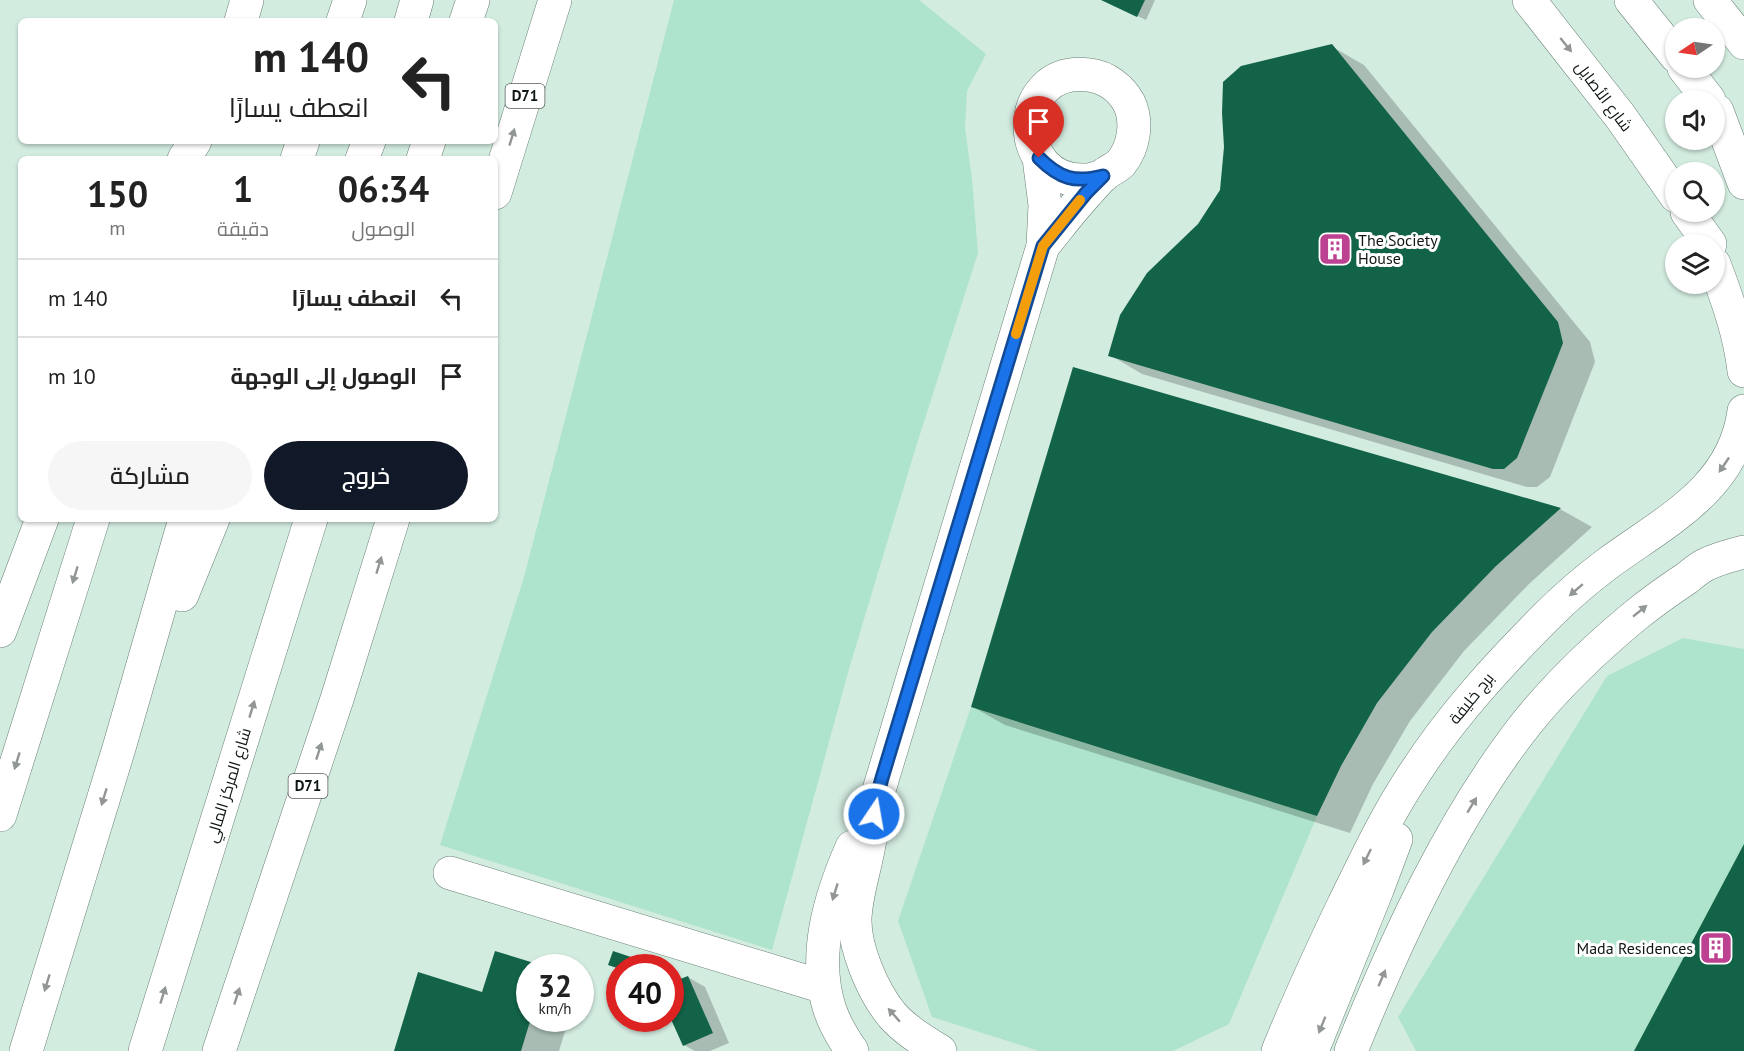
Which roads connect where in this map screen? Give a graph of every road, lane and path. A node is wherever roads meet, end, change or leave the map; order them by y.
1 (248, 0) edge
2 (350, 0) edge
3 (417, 0) edge
4 (473, 0) edge
5 (555, 0) edge
6 (1528, 0) edge
7 (1631, 0) edge
8 (1710, 0) edge
9 (242, 18) edge
10 (344, 18) edge
11 (412, 18) edge
12 (467, 18) edge
13 (1665, 42) edge
14 (1744, 43) edge
15 (1692, 78) edge
16 (1701, 90) edge
17 (1725, 122) edge
18 (1725, 134) edge
19 (1744, 150) edge
20 (1039, 158) junction
21 (1103, 176) junction
22 (1665, 180) edge
23 (498, 183) edge
24 (1744, 183) edge
25 (1043, 246) junction
26 (1725, 269) edge
27 (1724, 294) edge
28 (1744, 295) edge
29 (1744, 370) edge
30 (1744, 411) edge
31 (41, 522) edge
32 (92, 522) edge
33 (184, 522) edge
34 (212, 522) edge
35 (310, 522) edge
36 (392, 522) edge
37 (1744, 552) edge
38 (0, 631) edge
39 (119, 748) junction
40 (1414, 773) junction
41 (876, 800) junction
42 (0, 815) edge
43 (450, 873) dead end
44 (824, 987) junction
45 (1299, 998) junction
46 (1358, 1042) edge
47 (26, 1051) edge
48 (145, 1051) edge
49 (219, 1051) edge
50 (852, 1051) edge
51 (940, 1051) edge
52 (1256, 1051) edge
53 (1278, 1051) edge
54 (1312, 1051) edge

1 - 9 main road
2 - 10 main road
3 - 11 main road
4 - 12 main road
23 -> 5 main road, D71
6 -> 22 main road, شارع الأصايل
7 - 13 main road
8 - 14 main road
15 - 16 main road
17 - 19 main road
18 - 24 main road
20 - 21 main road
20 - 21 main road
20 - 25 main road
21 - 25 main road
25 - 41 main road
26 - 28 main road
27 - 29 main road
30 -> 40 main road, برج خليفة
31 - 38 main road
32 -> 42 main road
33 - 39 main road
34 - 39 main road
48 -> 35 main road, شارع المركز المالي
49 -> 36 main road, D71
46 -> 37 main road
39 -> 47 main road
40 -> 45 main road, برج خليفة
40 -> 54 main road
41 -> 44 main road
51 -> 41 main road
43 - 44 main road
44 - 50 main road
45 - 52 main road
45 - 53 main road, برج خليفة

